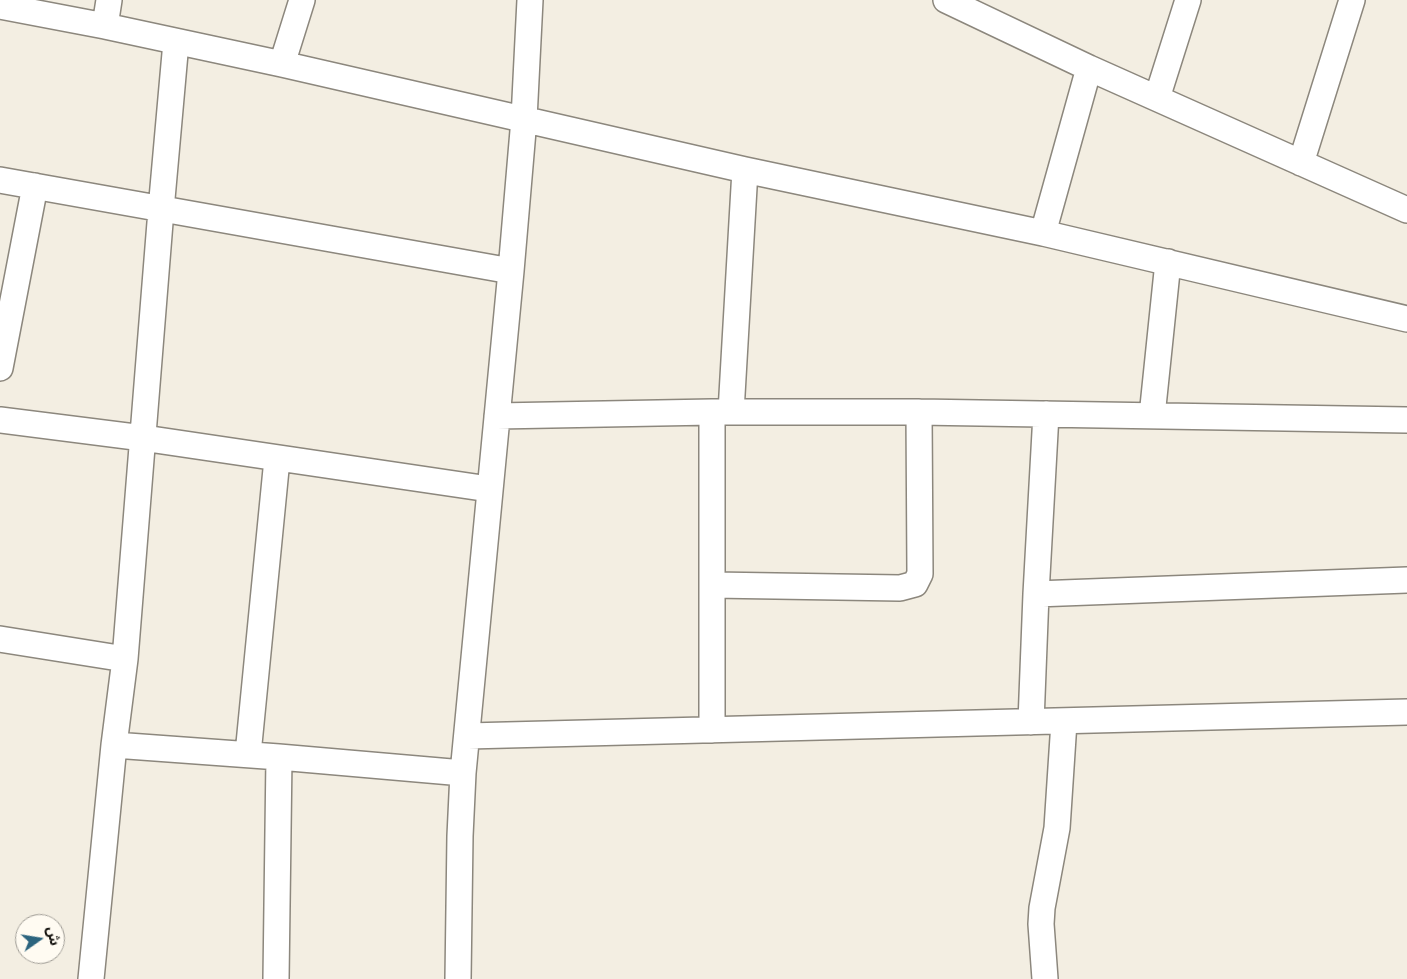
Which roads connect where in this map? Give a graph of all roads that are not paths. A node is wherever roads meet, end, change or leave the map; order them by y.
1 (109, 0) edge
2 (302, 0) edge
3 (530, 0) edge
4 (946, 0) edge
5 (1188, 0) edge
6 (1352, 0) edge
7 (0, 6) edge
8 (995, 10) edge
9 (105, 26) junction
10 (176, 42) junction
11 (282, 64) junction
12 (1089, 68) junction
13 (1157, 98) junction
14 (524, 119) junction
15 (1301, 163) junction
16 (745, 170) junction
17 (0, 180) edge
18 (35, 186) junction
19 (161, 210) junction
20 (1407, 210) edge
21 (1043, 233) junction
22 (1168, 262) junction
23 (511, 271) junction
24 (1407, 318) edge
25 (0, 368) edge
26 (721, 412) junction
27 (919, 412) junction
28 (1046, 414) junction
29 (498, 416) junction
30 (1152, 416) junction
31 (0, 420) edge
32 (1407, 420) edge
33 (144, 438) junction
34 (277, 459) junction
35 (490, 490) junction
36 (1407, 580) edge
37 (712, 585) junction
38 (1036, 594) junction
39 (0, 639) edge
40 (125, 659) junction
41 (1407, 712) edge
42 (1031, 722) junction
43 (1064, 722) junction
44 (712, 730) junction
45 (468, 736) junction
46 (114, 745) junction
47 (248, 754) junction
48 (279, 757) junction
49 (463, 773) junction
50 (91, 979) edge
51 (276, 979) edge
52 (458, 979) edge
53 (1045, 979) edge

1 - 9 street
2 - 11 street
3 - 14 street
4 - 8 street
5 - 13 street
6 - 15 street
7 - 9 street
8 - 12 street
9 - 10 street
10 - 11 street
10 - 19 street
11 - 14 street
12 - 13 street
12 - 21 street
13 - 15 street
14 - 16 street
14 - 23 street
15 - 20 street
16 - 21 street
16 - 26 street
17 - 18 street
18 - 19 street
18 - 25 street
19 - 23 street
19 - 33 street
21 - 22 street
22 - 24 street
22 - 30 street
23 - 29 street
26 - 27 street
26 - 29 street
26 - 37 street
27 - 28 street
27 - 37 street
28 - 30 street
28 - 38 street
29 - 35 street
30 - 32 street
31 - 33 street
33 - 34 street
33 - 40 street
34 - 35 street
34 - 47 street
35 - 45 street
36 - 38 street
37 - 44 street
38 - 42 street
39 - 40 street
40 - 46 street
41 - 43 street
42 - 43 street
42 - 44 street
43 - 53 street
44 - 45 street
45 - 49 street
46 - 47 street
46 - 50 street
47 - 48 street
48 - 49 street
48 - 51 street
49 - 52 street

